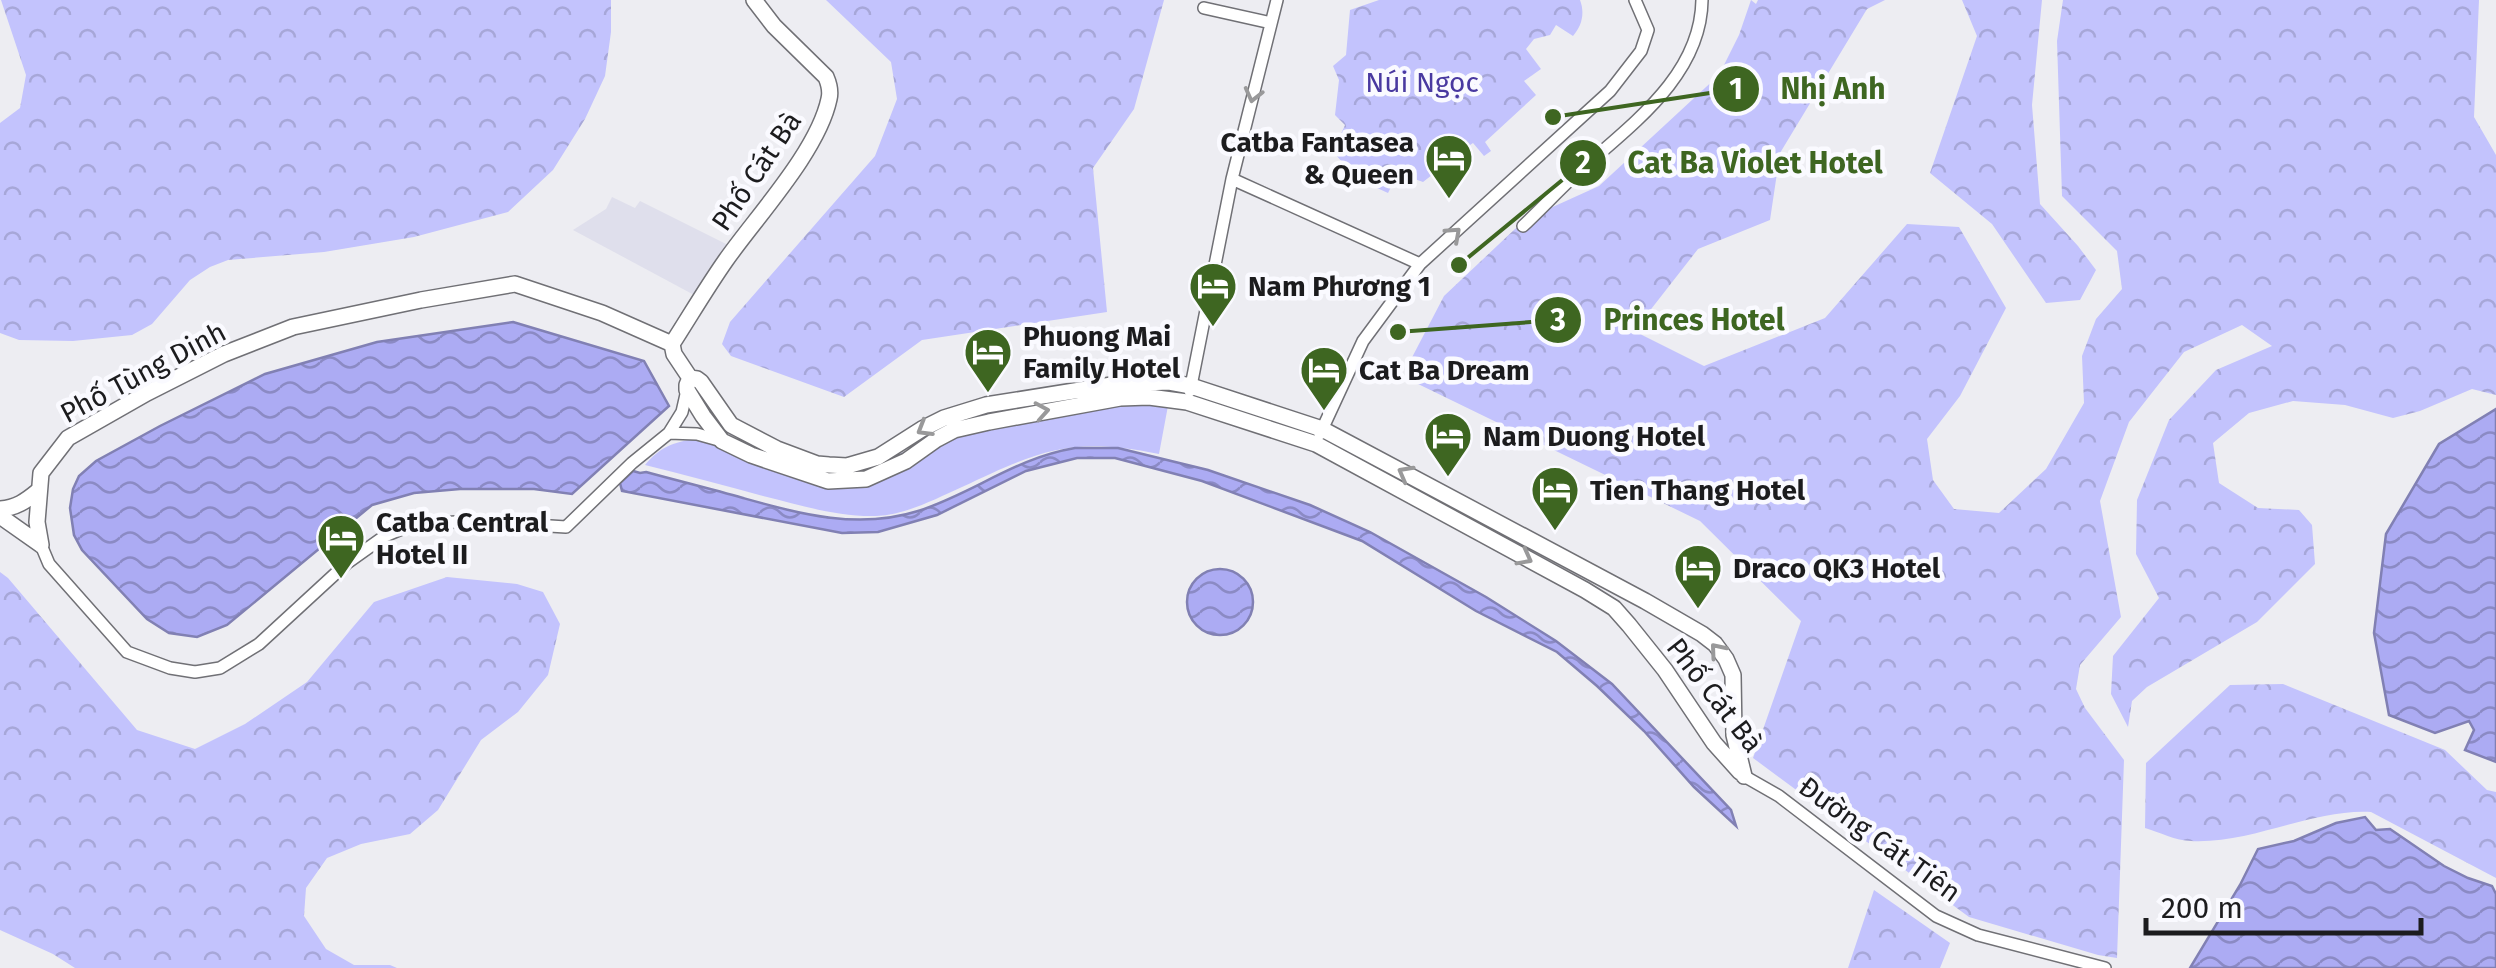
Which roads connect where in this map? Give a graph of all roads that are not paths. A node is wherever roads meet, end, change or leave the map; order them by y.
1 (754, 0) edge
2 (1277, 0) edge
3 (1635, 0) edge
4 (1702, 0) edge
5 (1204, 8) dead end
6 (1271, 23) junction
7 (1232, 179) junction
8 (1523, 226) dead end
9 (1420, 264) junction
10 (672, 344) junction
11 (689, 384) junction
12 (1189, 394) junction
13 (731, 426) junction
14 (669, 433) junction
15 (1319, 436) junction
16 (722, 441) junction
17 (848, 473) junction
18 (38, 492) junction
19 (0, 512) edge
20 (1488, 528) junction
21 (42, 545) junction
22 (1744, 776) junction
23 (2105, 968) edge

1 - 10 main road, Phố Cát Bà
2 - 6 street
9 -> 3 street
4 - 8 street
5 - 6 street
6 -> 7 street
7 - 9 street
7 - 12 street
9 - 15 street
10 - 11 main road, Phố Cát Bà
10 - 18 main road, Phố Tùng Dinh
11 - 13 main road, Phố Cát Bà
11 - 14 street
11 - 16 main road, Phố Cát Bà
12 - 15 main road, Phố Cát Bà
12 - 17 main road, Phố Cát Bà
13 - 16 main road
13 - 17 main road, Phố Cát Bà
14 - 16 street
14 - 21 street, Phố Tùng Dinh
15 - 20 main road, Phố Cát Bà
16 - 17 main road, Phố Cát Bà
18 - 19 main road
18 - 21 main road, Phố Tùng Dinh
19 - 21 main road
20 -> 22 main road, Phố Cát Bà
22 -> 20 main road, Phố Cát Bà
22 - 23 street, Đường Cát Tiên

